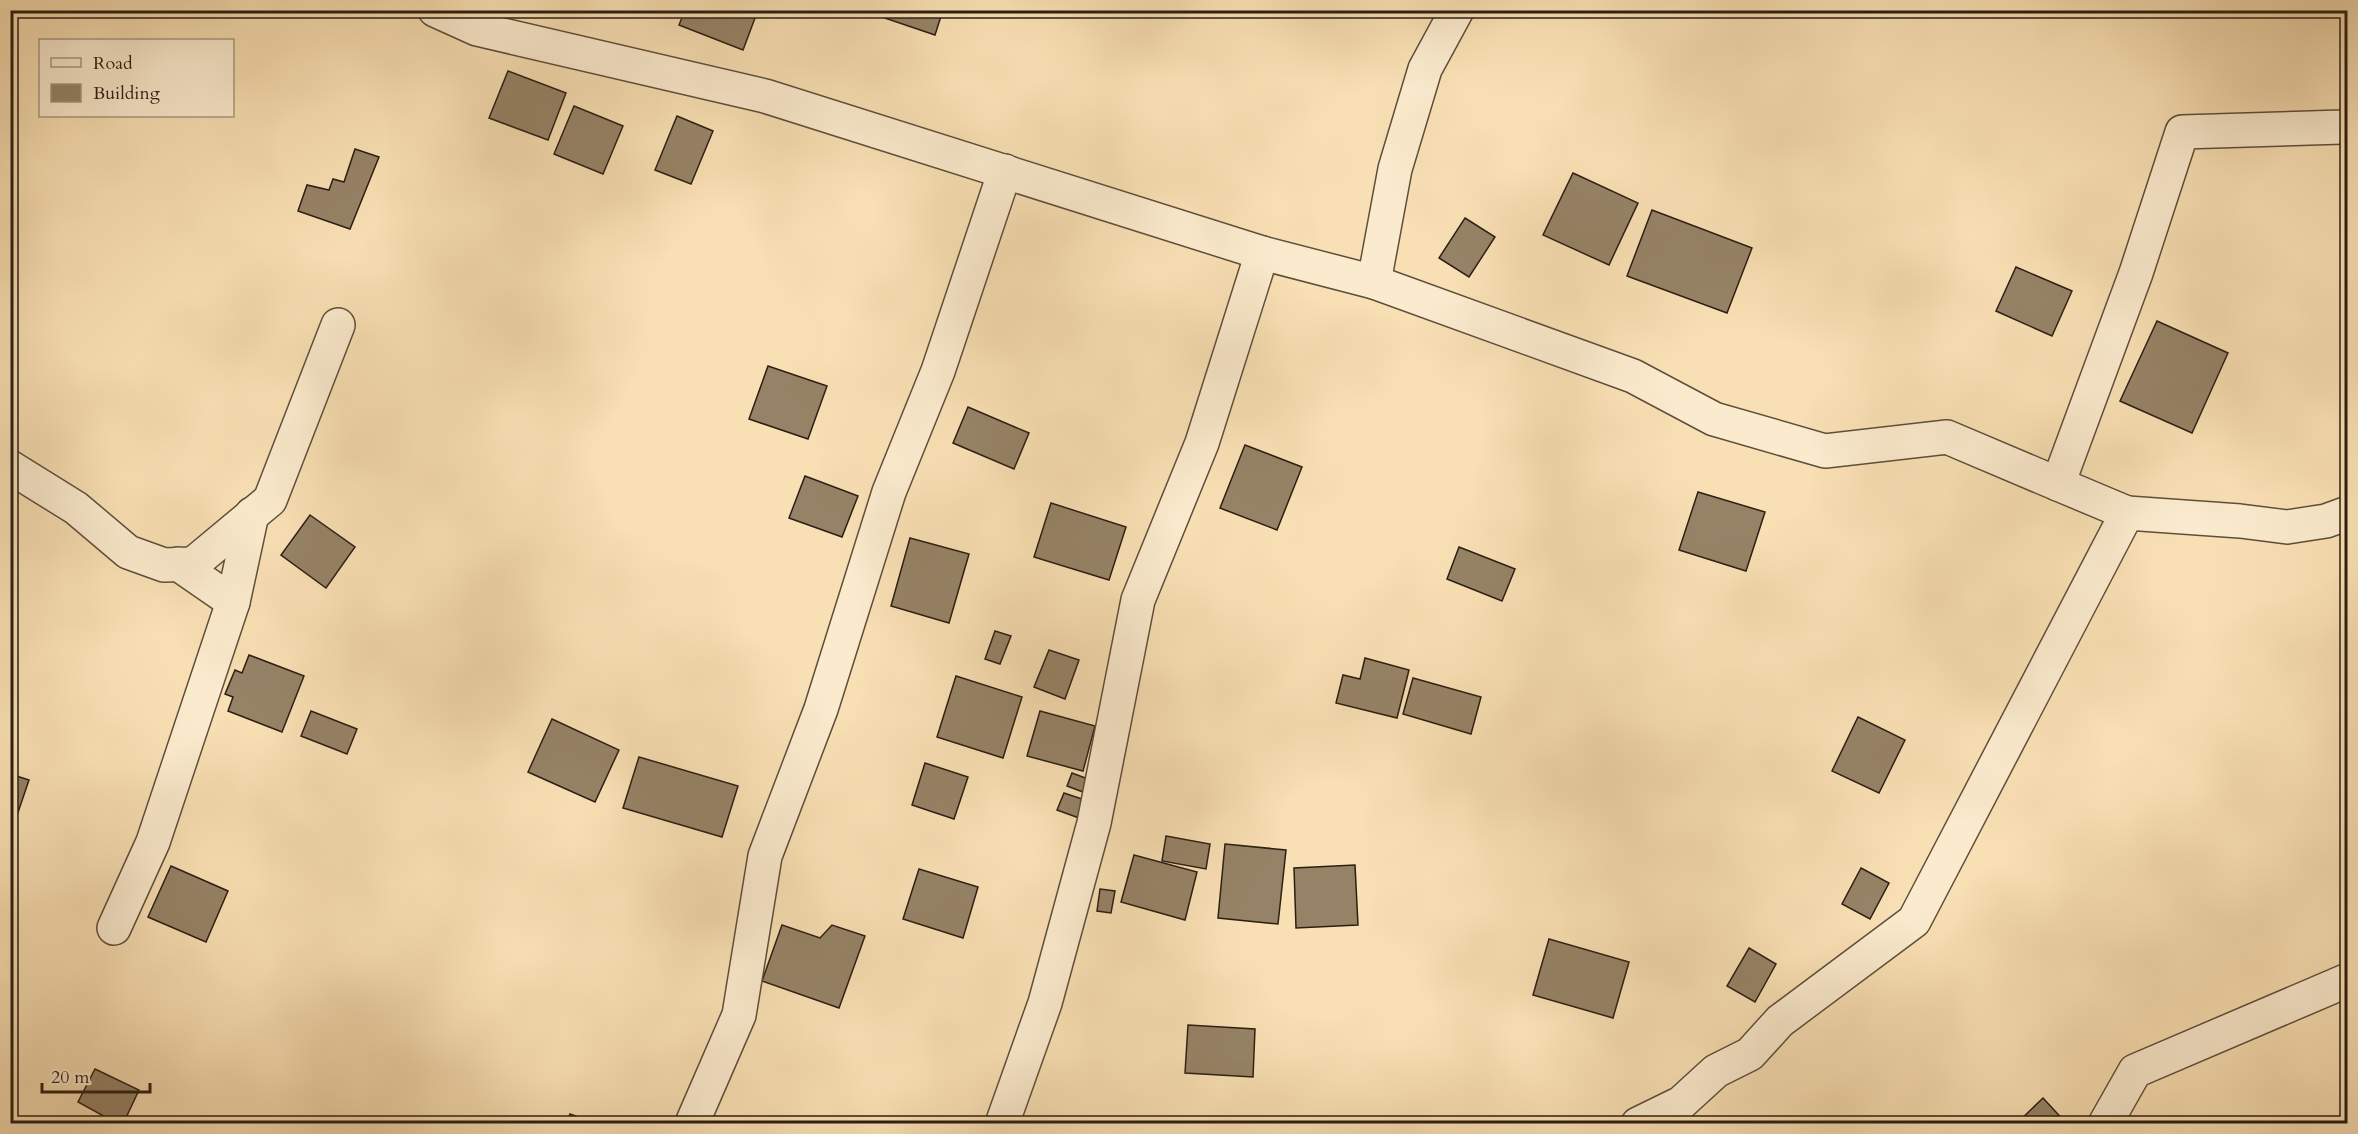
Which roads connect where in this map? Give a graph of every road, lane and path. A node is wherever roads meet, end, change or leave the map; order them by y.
1 (435, 10) edge
2 (1457, 10) edge
3 (480, 20) edge
4 (2348, 125) edge
5 (1005, 171) junction
6 (1262, 254) junction
7 (1374, 282) junction
8 (338, 325) dead end
9 (10, 467) edge
10 (2058, 484) junction
11 (2127, 513) junction
12 (2348, 513) edge
13 (252, 514) junction
14 (178, 564) junction
15 (233, 602) junction
16 (114, 927) dead end
17 (2348, 980) edge
18 (693, 1121) dead end
19 (1002, 1124) edge
20 (1638, 1124) edge
21 (2105, 1124) edge

1 - 3 street
2 - 7 street
3 - 5 street
4 - 10 street
5 - 6 street
5 - 18 street
6 - 7 street
6 - 19 street
7 - 10 street
8 - 13 street
9 - 14 street
10 - 11 street
11 - 12 street
11 - 20 street
13 - 14 street
13 - 15 street
14 - 15 street
15 - 16 street
17 - 21 street

